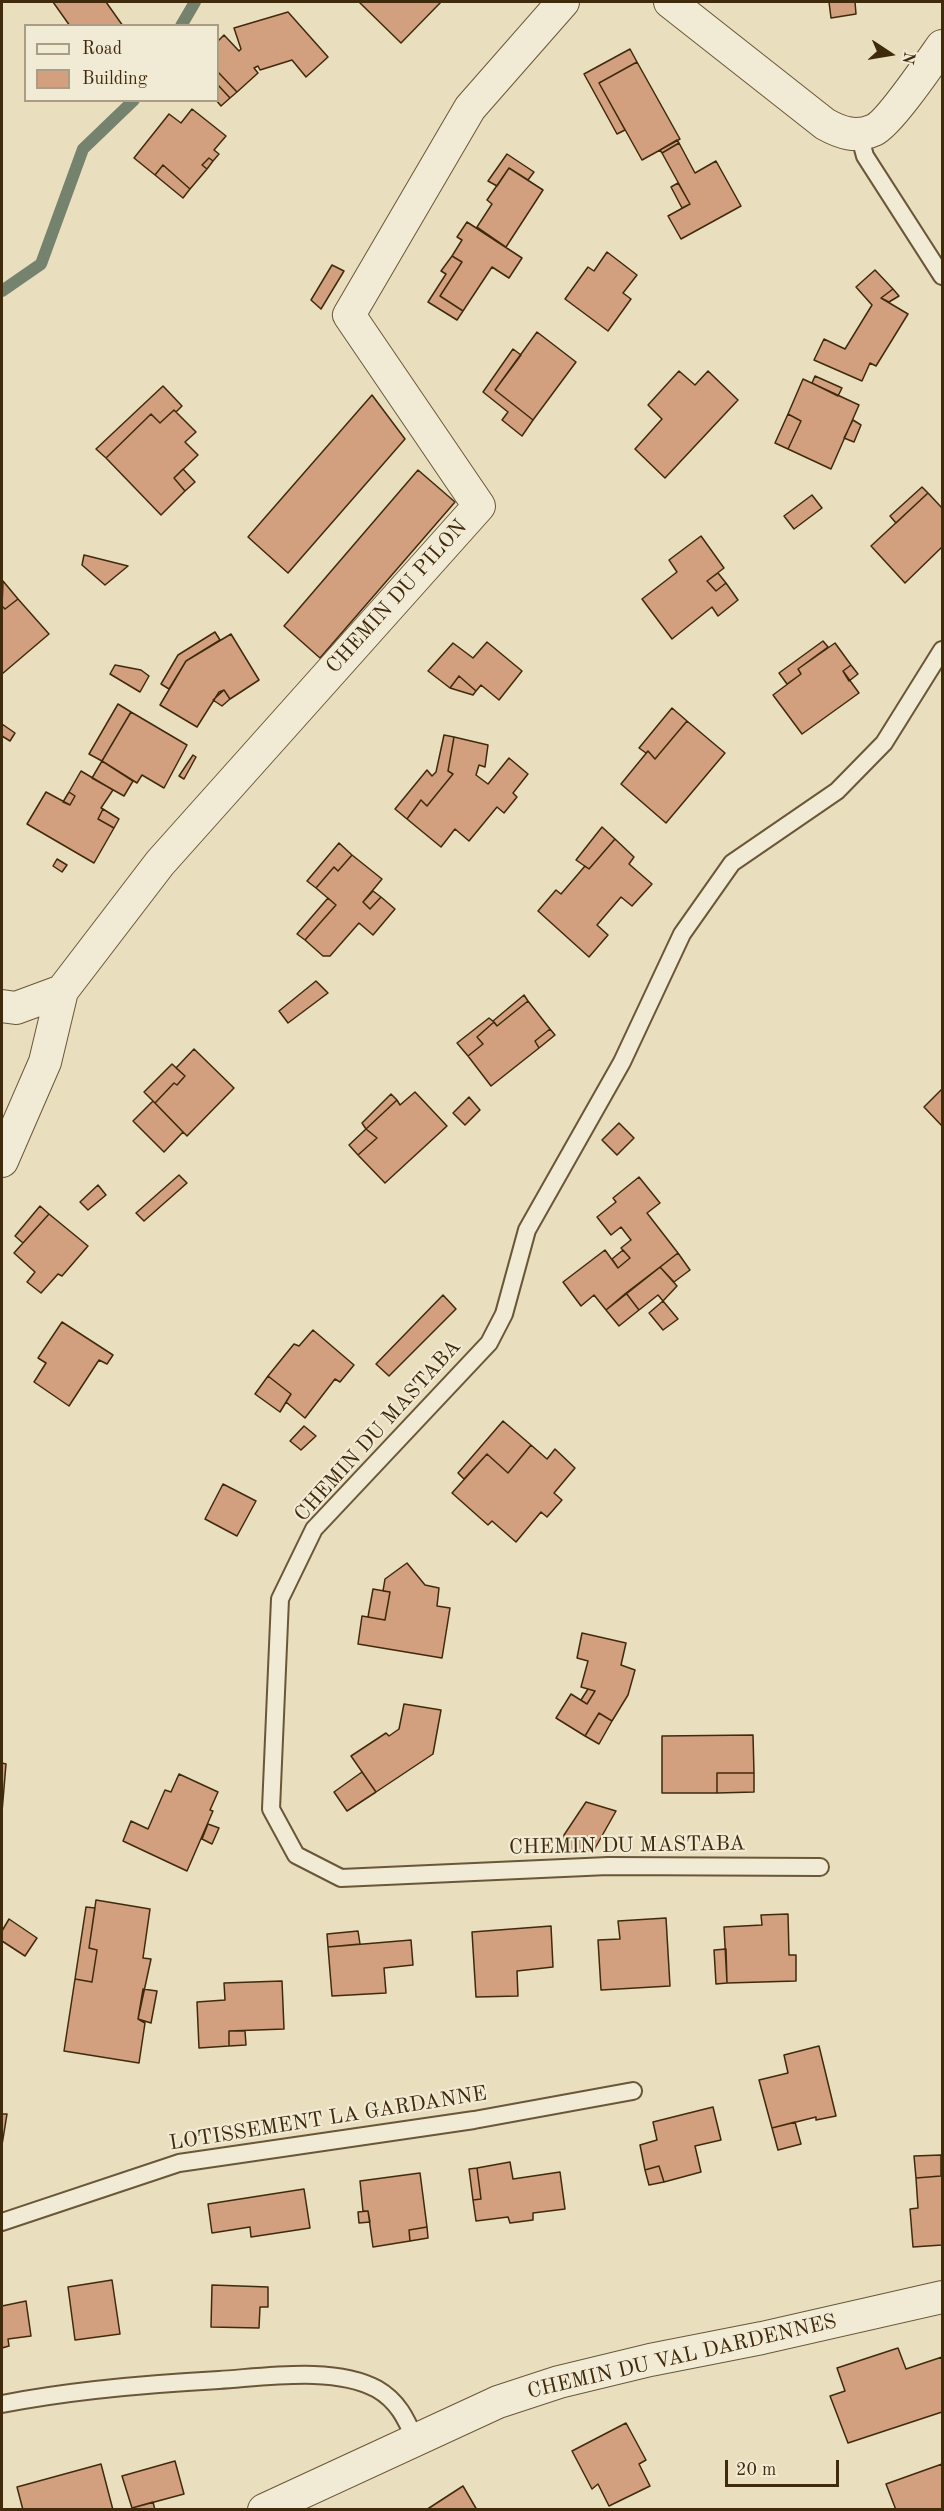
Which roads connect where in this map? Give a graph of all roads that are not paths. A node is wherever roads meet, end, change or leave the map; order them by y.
1 (563, 2) edge
2 (670, 2) edge
3 (942, 46) edge
4 (860, 134) junction
5 (942, 276) edge
6 (942, 650) edge
7 (62, 991) junction
8 (2, 1006) edge
9 (2, 1161) edge
10 (820, 1868) dead end
11 (633, 2091) dead end
12 (2, 2222) edge
13 (942, 2297) edge
14 (2, 2404) edge
15 (415, 2439) junction
16 (264, 2510) edge

1 - 7 street, CHEMIN DU PILON
2 - 4 street
3 - 4 street
4 - 5 lane
6 - 10 lane, CHEMIN DU MASTABA
7 - 8 street
7 - 9 street, CHEMIN DU PILON
11 - 12 lane, LOTISSEMENT LA GARDANNE
13 - 15 street, CHEMIN DU VAL DARDENNES
14 - 15 lane
15 - 16 street, CHEMIN DU VAL DARDENNES

